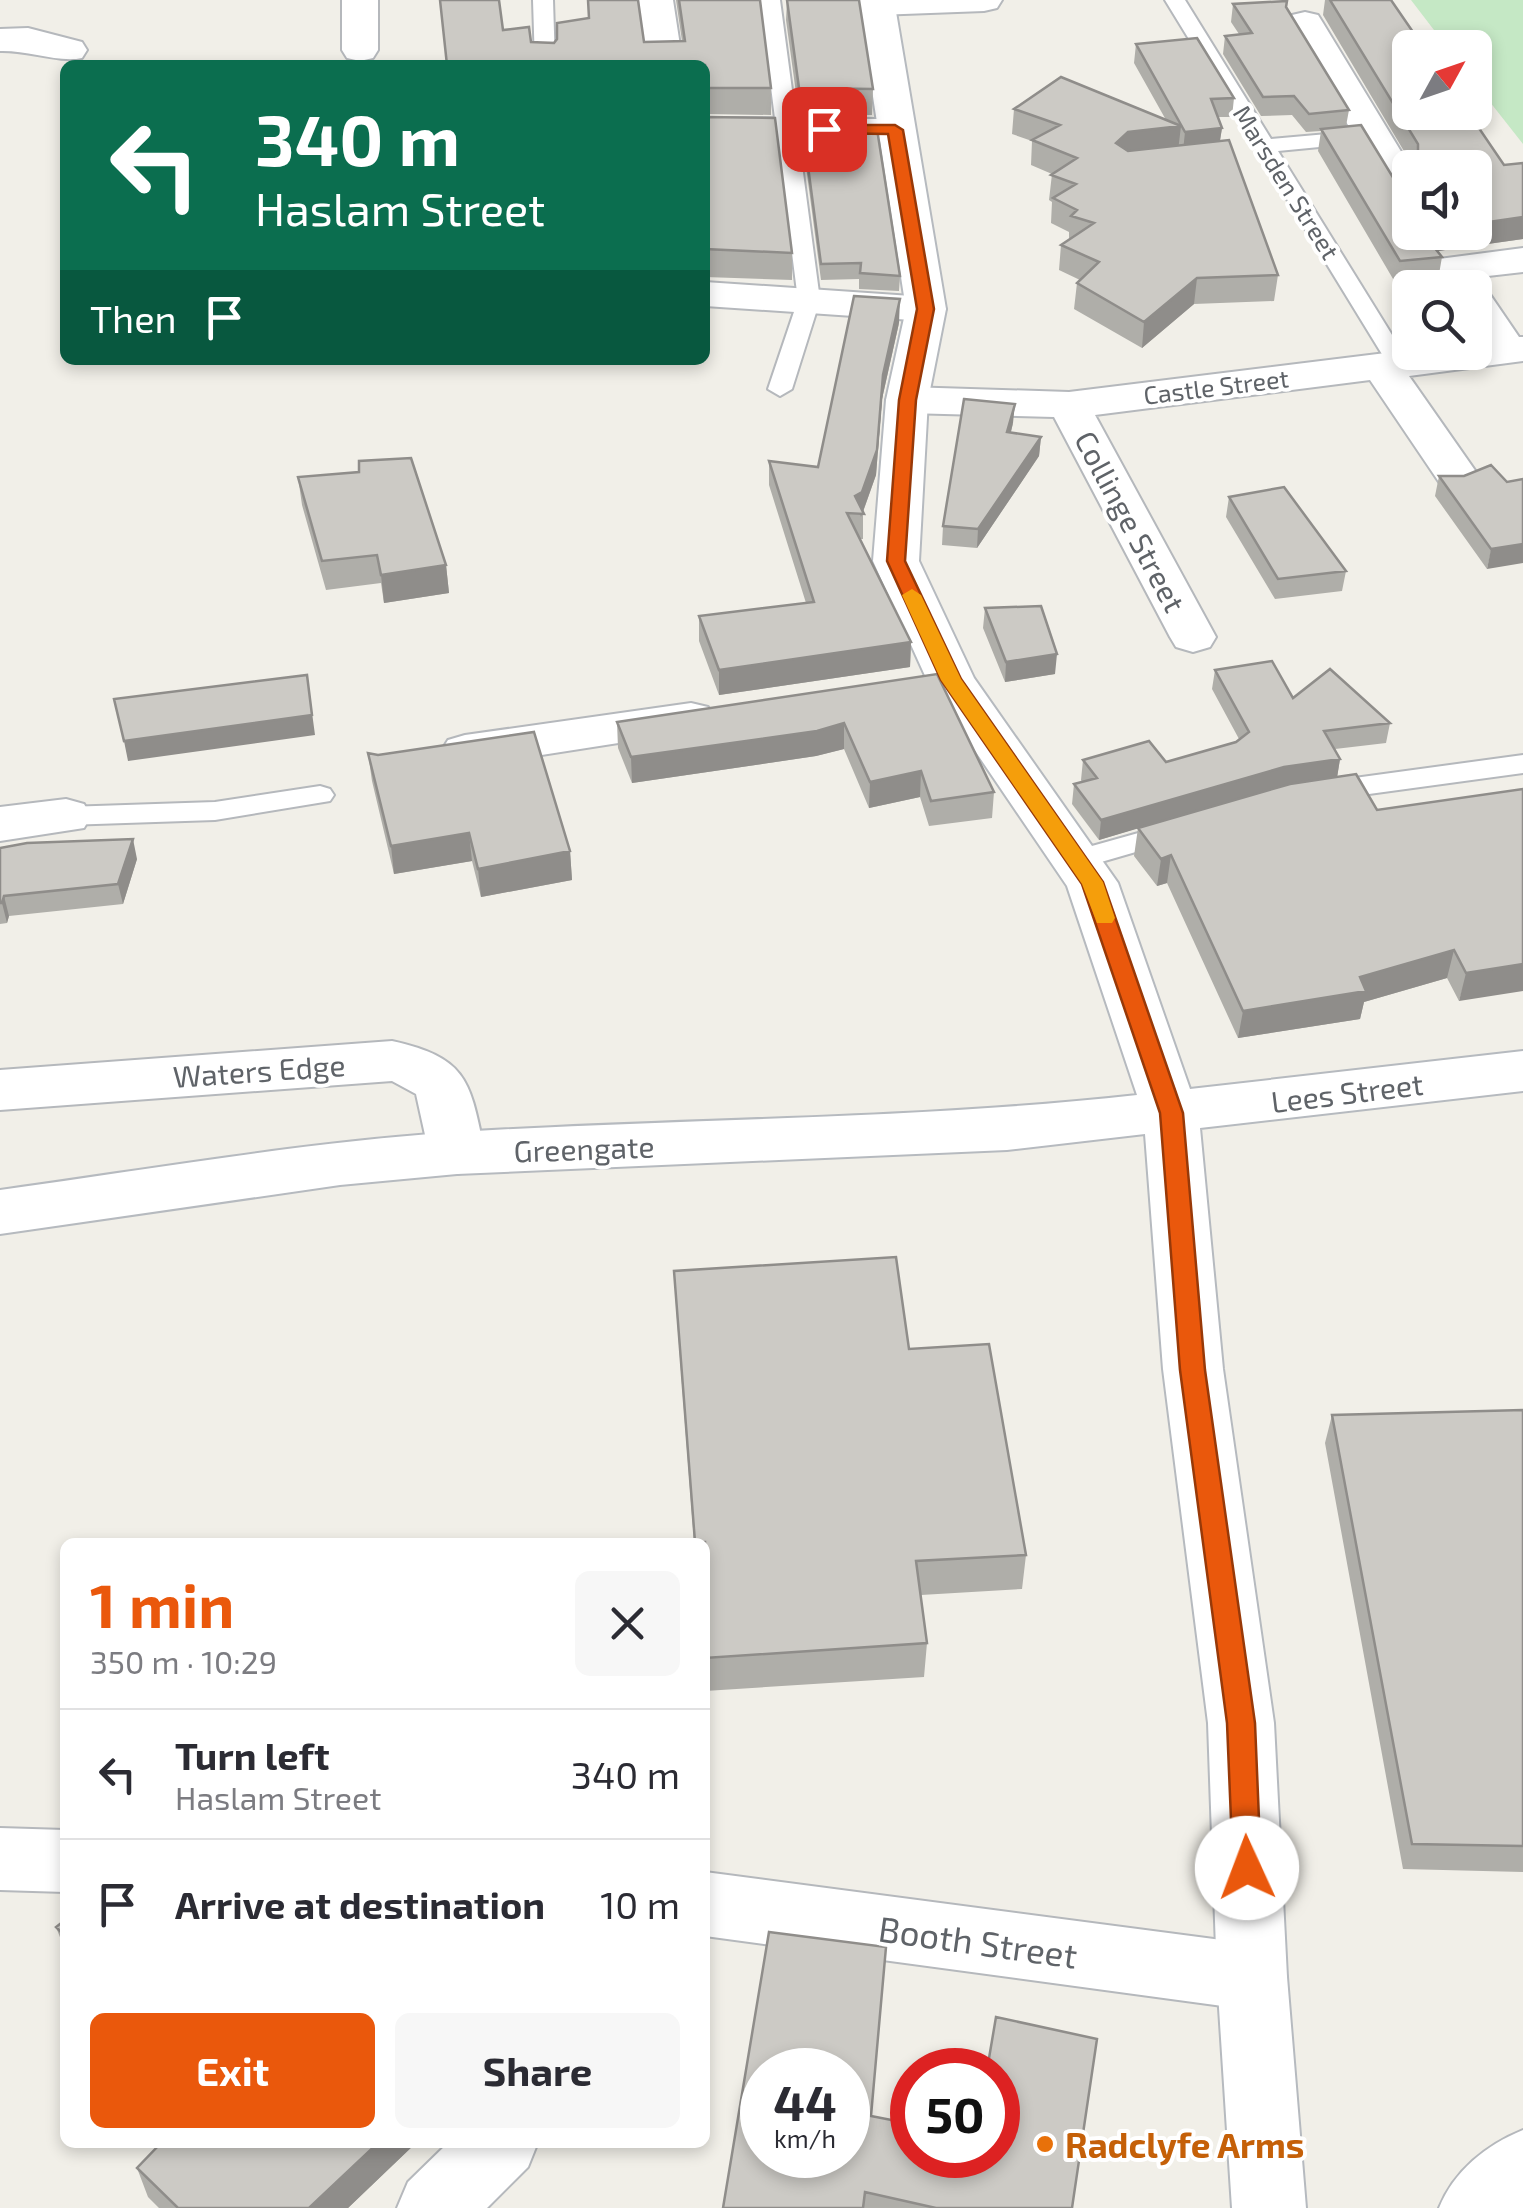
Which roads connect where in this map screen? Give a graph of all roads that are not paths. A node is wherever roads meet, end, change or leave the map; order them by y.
1 (360, 0) edge
2 (544, 0) edge
3 (656, 0) edge
4 (770, 0) edge
5 (984, 0) edge
6 (1174, 0) edge
7 (877, 2) edge
8 (1306, 23) dead end
9 (0, 40) edge
10 (69, 50) dead end
11 (360, 50) dead end
12 (545, 60) edge
13 (664, 60) edge
14 (710, 128) edge
15 (788, 129) junction
16 (895, 130) junction
17 (1373, 136) junction
18 (1260, 150) junction
19 (1392, 167) edge
20 (1523, 260) edge
21 (1487, 270) edge
22 (710, 294) edge
23 (808, 300) junction
24 (926, 309) junction
25 (1492, 322) edge
26 (1515, 350) edge
27 (1390, 365) junction
28 (780, 388) dead end
29 (908, 400) junction
30 (1068, 405) junction
31 (1459, 479) edge
32 (1193, 637) dead end
33 (735, 712) edge
34 (420, 758) edge
35 (1523, 764) edge
36 (320, 795) dead end
37 (1299, 796) edge
38 (66, 816) joint
39 (1208, 822) edge
40 (0, 824) edge
41 (1076, 860) junction
42 (1523, 1071) edge
43 (0, 1090) edge
44 (1171, 1113) junction
45 (457, 1153) junction
46 (0, 1212) edge
47 (0, 1859) edge
48 (60, 1861) edge
49 (718, 1920) edge
50 (1252, 1977) junction
51 (496, 2148) edge
52 (1523, 2166) edge
53 (434, 2208) edge
54 (1269, 2208) edge
55 (1476, 2208) edge

1 - 11 street
2 - 12 lane
3 - 13 street
4 - 15 lane
5 - 7 street
6 - 18 lane, Marsden Street
7 - 16 street
8 - 17 street
9 - 10 street
14 - 15 street
15 - 16 street
15 - 23 lane
16 - 24 street
17 - 18 lane
17 - 19 street
18 - 27 lane, Marsden Street
20 - 21 street
22 - 23 street
23 - 24 street
23 - 28 lane
24 - 29 street
25 - 26 street
26 - 27 street, Castle Street
27 - 30 street, Castle Street
27 - 31 street
29 - 30 street, Castle Street
29 - 41 street
30 - 32 street, Collinge Street
33 - 34 street
35 - 37 lane
36 - 38 lane
38 - 40 street
39 - 41 lane
41 - 44 street
42 - 44 street, Lees Street
43 - 45 street, Waters Edge
44 - 45 street, Greengate
44 - 50 street
45 - 46 street, Greengate
47 - 48 street
49 - 50 street, Booth Street
50 - 54 street
51 - 53 street
52 - 55 street

